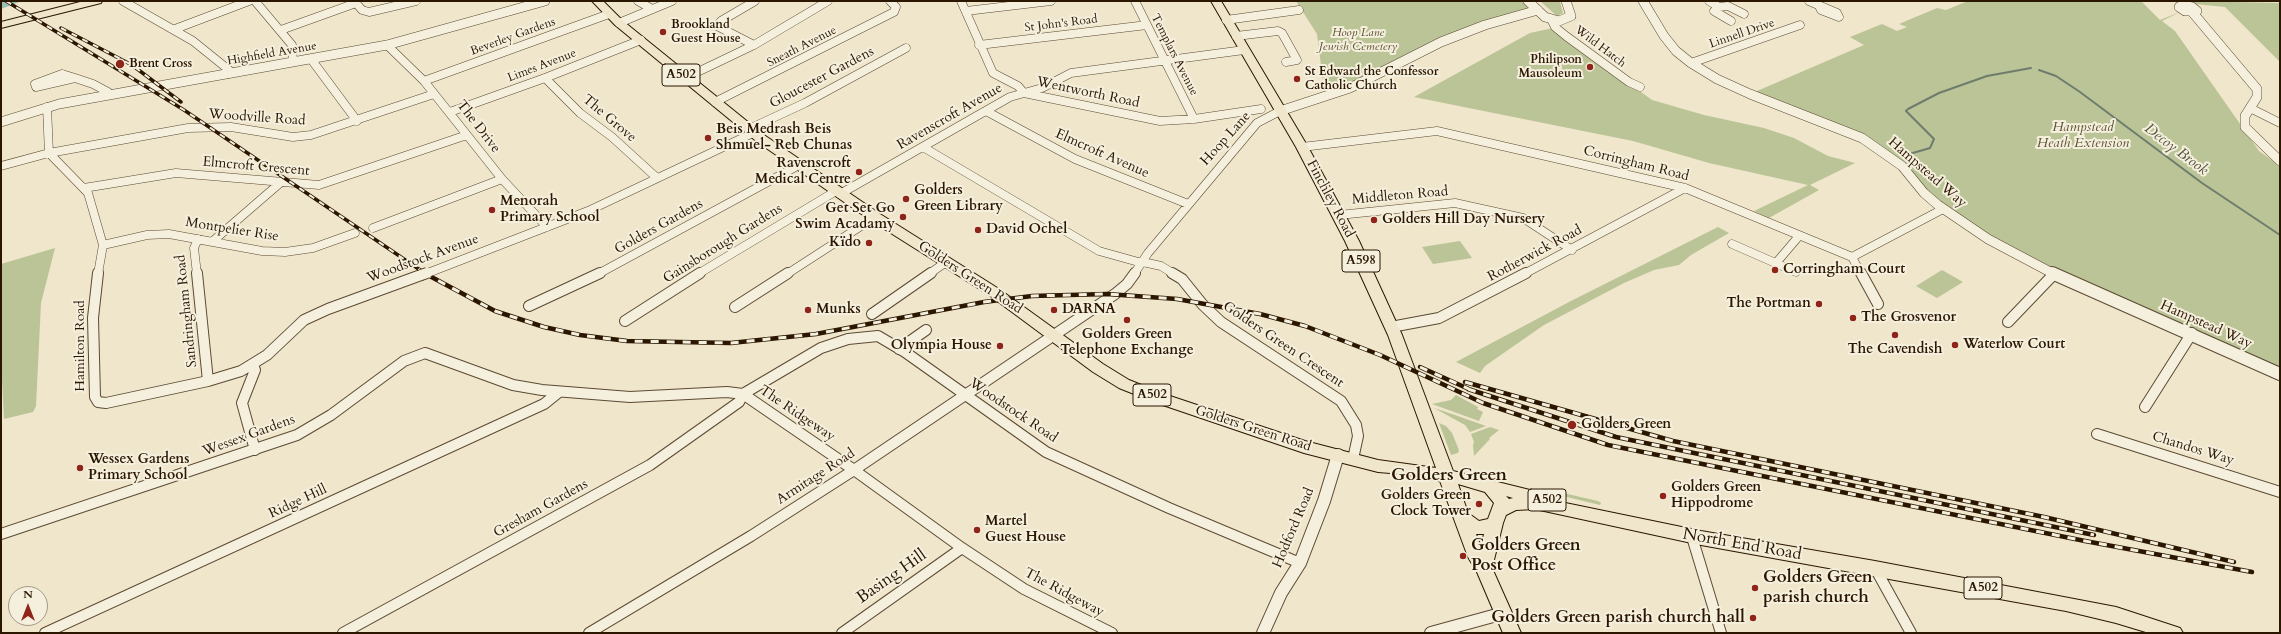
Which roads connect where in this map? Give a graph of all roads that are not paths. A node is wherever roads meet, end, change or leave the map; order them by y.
1 (80, 1) edge
2 (97, 1) edge
3 (123, 1) edge
4 (249, 1) edge
5 (255, 1) edge
6 (416, 1) edge
7 (544, 1) edge
8 (597, 1) edge
9 (638, 1) edge
10 (672, 1) edge
11 (756, 1) edge
12 (828, 1) edge
13 (890, 1) edge
14 (961, 1) edge
15 (1051, 1) edge
16 (1135, 1) edge
17 (1216, 1) edge
18 (1528, 1) edge
19 (1567, 1) edge
20 (1643, 1) edge
21 (1709, 1) edge
22 (1810, 1) edge
23 (356, 2) edge
24 (2185, 3) edge
25 (1819, 6) dead end
26 (1719, 7) junction
27 (652, 9) junction
28 (1299, 10) dead end
29 (1538, 10) junction
30 (37, 11) junction
31 (966, 11) junction
32 (609, 14) junction
33 (1744, 14) dead end
34 (1, 16) edge
35 (1, 19) edge
36 (1551, 19) junction
37 (1226, 20) junction
38 (1731, 21) dead end
39 (619, 23) junction
40 (1147, 25) junction
41 (1800, 25) dead end
42 (1, 26) edge
43 (176, 29) junction
44 (281, 30) junction
45 (1236, 36) junction
46 (641, 40) junction
47 (387, 45) junction
48 (754, 45) junction
49 (979, 46) junction
50 (906, 48) dead end
51 (1244, 50) junction
52 (311, 59) junction
53 (293, 62) junction
54 (1164, 62) junction
55 (1286, 62) dead end
56 (1691, 63) junction
57 (228, 74) junction
58 (76, 78) dead end
59 (545, 78) junction
60 (685, 78) junction
61 (424, 81) junction
62 (1640, 87) dead end
63 (1024, 92) junction
64 (434, 94) junction
65 (109, 95) junction
66 (715, 102) junction
67 (47, 107) junction
68 (2250, 108) junction
69 (1261, 109) dead end
70 (986, 111) junction
71 (1280, 111) junction
72 (450, 112) junction
73 (1194, 119) junction
74 (357, 121) junction
75 (1, 122) edge
76 (2280, 123) edge
77 (751, 131) junction
78 (467, 135) junction
79 (923, 147) junction
80 (1302, 147) junction
81 (49, 153) junction
82 (2280, 161) edge
83 (799, 165) junction
84 (1, 166) edge
85 (657, 178) junction
86 (502, 179) junction
87 (280, 183) junction
88 (84, 188) junction
89 (1686, 188) junction
90 (838, 192) junction
91 (1188, 204) junction
92 (1943, 209) junction
93 (1339, 215) junction
94 (875, 217) junction
95 (547, 227) junction
96 (373, 228) dead end
97 (355, 233) dead end
98 (1799, 236) junction
99 (198, 239) junction
100 (213, 241) junction
101 (1732, 244) dead end
102 (104, 245) junction
103 (1572, 250) junction
104 (1852, 257) junction
105 (946, 262) junction
106 (1142, 263) junction
107 (1776, 263) junction
108 (1796, 272) dead end
109 (2054, 274) junction
110 (1878, 304) dead end
111 (529, 306) dead end
112 (735, 307) dead end
113 (872, 314) dead end
114 (625, 321) dead end
115 (2008, 322) dead end
116 (1391, 326) junction
117 (926, 330) dead end
118 (2192, 334) junction
119 (1053, 335) junction
120 (899, 348) junction
121 (421, 353) joint
122 (253, 365) junction
123 (2280, 374) edge
124 (208, 380) junction
125 (559, 392) junction
126 (743, 394) junction
127 (965, 395) junction
128 (106, 403) joint
129 (2145, 407) dead end
130 (2097, 434) dead end
131 (255, 450) junction
132 (1346, 457) junction
133 (1389, 468) junction
134 (854, 470) junction
135 (1445, 476) junction
136 (1477, 482) junction
137 (2280, 492) edge
138 (1456, 502) junction
139 (1498, 517) junction
140 (1463, 518) junction
141 (1616, 519) junction
142 (1, 534) edge
143 (1692, 537) junction
144 (962, 548) junction
145 (1300, 563) junction
146 (1484, 568) junction
147 (1875, 568) junction
148 (1504, 613) junction
149 (45, 633) edge
150 (343, 633) edge
151 (589, 633) edge
152 (842, 633) edge
153 (1112, 633) edge
154 (1263, 633) edge
155 (1431, 633) edge
156 (1512, 633) edge
157 (1721, 633) edge
158 (1910, 633) edge
159 (2174, 633) edge

1 - 30 highway
2 - 42 highway
3 - 43 street
4 - 43 street
5 - 44 street
6 - 23 street
7 - 47 street, Highfield Avenue
8 - 32 main road, Golders Green Road / A502
9 - 27 street
10 - 27 street
11 - 48 street
12 - 48 street
13 - 66 street, Sneath Avenue
14 - 31 street, Wentworth Road
15 - 31 street
16 - 40 street, Templars Avenue
17 - 37 main road, Finchley Road / A598
18 - 29 street
19 - 36 street
20 - 56 street, Hampstead Way
21 - 26 street
22 - 25 street
23 - 44 street
24 - 68 street
26 - 33 street
26 - 38 street
27 - 39 street
28 - 37 street
29 - 36 street
29 - 71 street, Hoop Lane
30 - 34 highway
30 - 35 highway
31 - 49 street, Wentworth Road
32 - 39 main road, Golders Green Road / A502
32 - 61 street, Beverley Gardens
36 - 62 street, Wild Hatch
37 - 45 main road, Finchley Road / A598
39 - 46 main road, Golders Green Road / A502
40 - 49 street, St John's Road
40 - 54 street, Templars Avenue
41 - 56 street, Linnell Drive
43 - 57 street
44 - 53 street
45 - 51 main road, Finchley Road / A598
45 - 55 street
46 - 59 street, Limes Avenue
46 - 60 main road, Golders Green Road / A502
47 - 52 street, Highfield Avenue
47 - 61 street, The Drive
48 - 60 street
49 - 63 street, Wentworth Road
50 - 77 street, Gloucester Gardens
51 - 54 street, Ravenscroft Avenue
51 - 71 main road, Finchley Road / A598
52 - 53 street, Highfield Avenue
52 - 74 street
53 - 57 street, Highfield Avenue
54 - 63 street, Ravenscroft Avenue
54 - 73 street, Templars Avenue
56 - 92 street, Hampstead Way
57 - 65 street, Highfield Avenue
58 - 65 street
59 - 72 street, Limes Avenue
59 - 85 street, The Grove
60 - 66 main road, Golders Green Road / A502
61 - 64 street, The Drive
63 - 70 street, Ravenscroft Avenue
63 - 73 street, Wentworth Road
64 - 72 street, The Drive
64 - 74 street, Woodville Road
65 - 67 street, Highfield Avenue
66 - 77 main road, Golders Green Road / A502
67 - 75 street, Highfield Avenue
67 - 81 street
68 - 76 street
68 - 82 street
69 - 73 street, Wentworth Road
70 - 79 street, Ravenscroft Avenue
70 - 91 street, Elmcroft Avenue
71 - 80 main road, Finchley Road / A598
71 - 91 street, Hoop Lane
72 - 78 street, The Drive
74 - 81 street, Woodville Road
77 - 83 main road, Golders Green Road / A502
77 - 85 street, Woodstock Avenue
78 - 86 street, The Drive
78 - 87 street, Elmcroft Crescent
79 - 90 street, Ravenscroft Avenue
79 - 106 street, Golders Green Crescent
80 - 89 street, Corringham Road
80 - 93 main road, Finchley Road / A598
81 - 84 street, Woodville Road
81 - 88 street, Hamilton Road
83 - 90 main road, Golders Green Road / A502
83 - 111 street, Golders Gardens
85 - 95 street, Woodstock Avenue
86 - 95 street, The Drive
86 - 96 street
87 - 88 street, Elmcroft Crescent
87 - 100 street
88 - 102 street, Hamilton Road
89 - 98 street, Corringham Road
89 - 103 street, Rotherwick Road
90 - 94 main road, Golders Green Road / A502
90 - 114 street, Gainsborough Gardens
91 - 106 street, Hoop Lane
92 - 104 street
92 - 109 street, Hampstead Way
93 - 103 street, Middleton Road
93 - 116 main road, Finchley Road / A598
94 - 105 main road, Golders Green Road / A502
94 - 112 street
95 - 122 street, Woodstock Avenue, bridge
97 - 100 street, Montpelier Rise
98 - 104 street, Corringham Road
98 - 107 street
99 - 100 street, Montpelier Rise
99 - 102 street, Montpelier Rise
99 - 124 street, Sandringham Road
101 - 107 street
102 - 128 street, Hamilton Road
103 - 116 street, Rotherwick Road
104 - 110 street
105 - 113 street
105 - 119 main road, Golders Green Road / A502
106 - 119 street, Hoop Lane
106 - 132 street, Golders Green Crescent
107 - 108 street
109 - 115 street
109 - 118 street, Hampstead Way
116 - 135 main road, Finchley Road / A598
117 - 120 street
118 - 123 street, Hampstead Way
118 - 129 street
119 - 127 street, Armitage Road
119 - 132 main road, Golders Green Road / A502
120 - 126 street, Woodstock Road
120 - 127 street, Woodstock Road
121 - 125 street, The Ridgeway
121 - 131 street, Wessex Gardens
122 - 124 street, Woodstock Avenue
122 - 131 street
124 - 128 street, Woodstock Avenue
125 - 126 street, The Ridgeway
125 - 149 street, Ridge Hill
126 - 134 street, The Ridgeway
126 - 150 street, Gresham Gardens
127 - 134 street, Armitage Road
127 - 145 street, Woodstock Road
130 - 137 street, Chandos Way
131 - 142 street, Wessex Gardens
132 - 133 main road, Golders Green Road / A502
132 - 145 street, Hodford Road
133 - 135 main road, Golders Green Road / A502
133 - 138 main road, Golders Green Road / A502
134 - 144 street, The Ridgeway
134 - 151 street, Armitage Road
135 - 136 main road, A502
135 - 138 main road, Finchley Road / A598
136 - 138 main road
136 - 139 main road
136 - 141 main road, North End Road / A502
138 - 140 main road, Finchley Road / A598
139 - 140 main road
139 - 141 main road, North End Road / A502
139 - 146 main road
140 - 146 main road, Finchley Road / A598
141 - 143 main road, North End Road / A502
143 - 147 main road, North End Road / A502
143 - 157 street
144 - 152 street, Basing Hill
144 - 153 street, The Ridgeway
145 - 154 street, Hodford Road
146 - 148 main road, Finchley Road / A598
147 - 158 street
147 - 159 main road, North End Road / A502
148 - 155 street
148 - 156 main road, Finchley Road / A598

